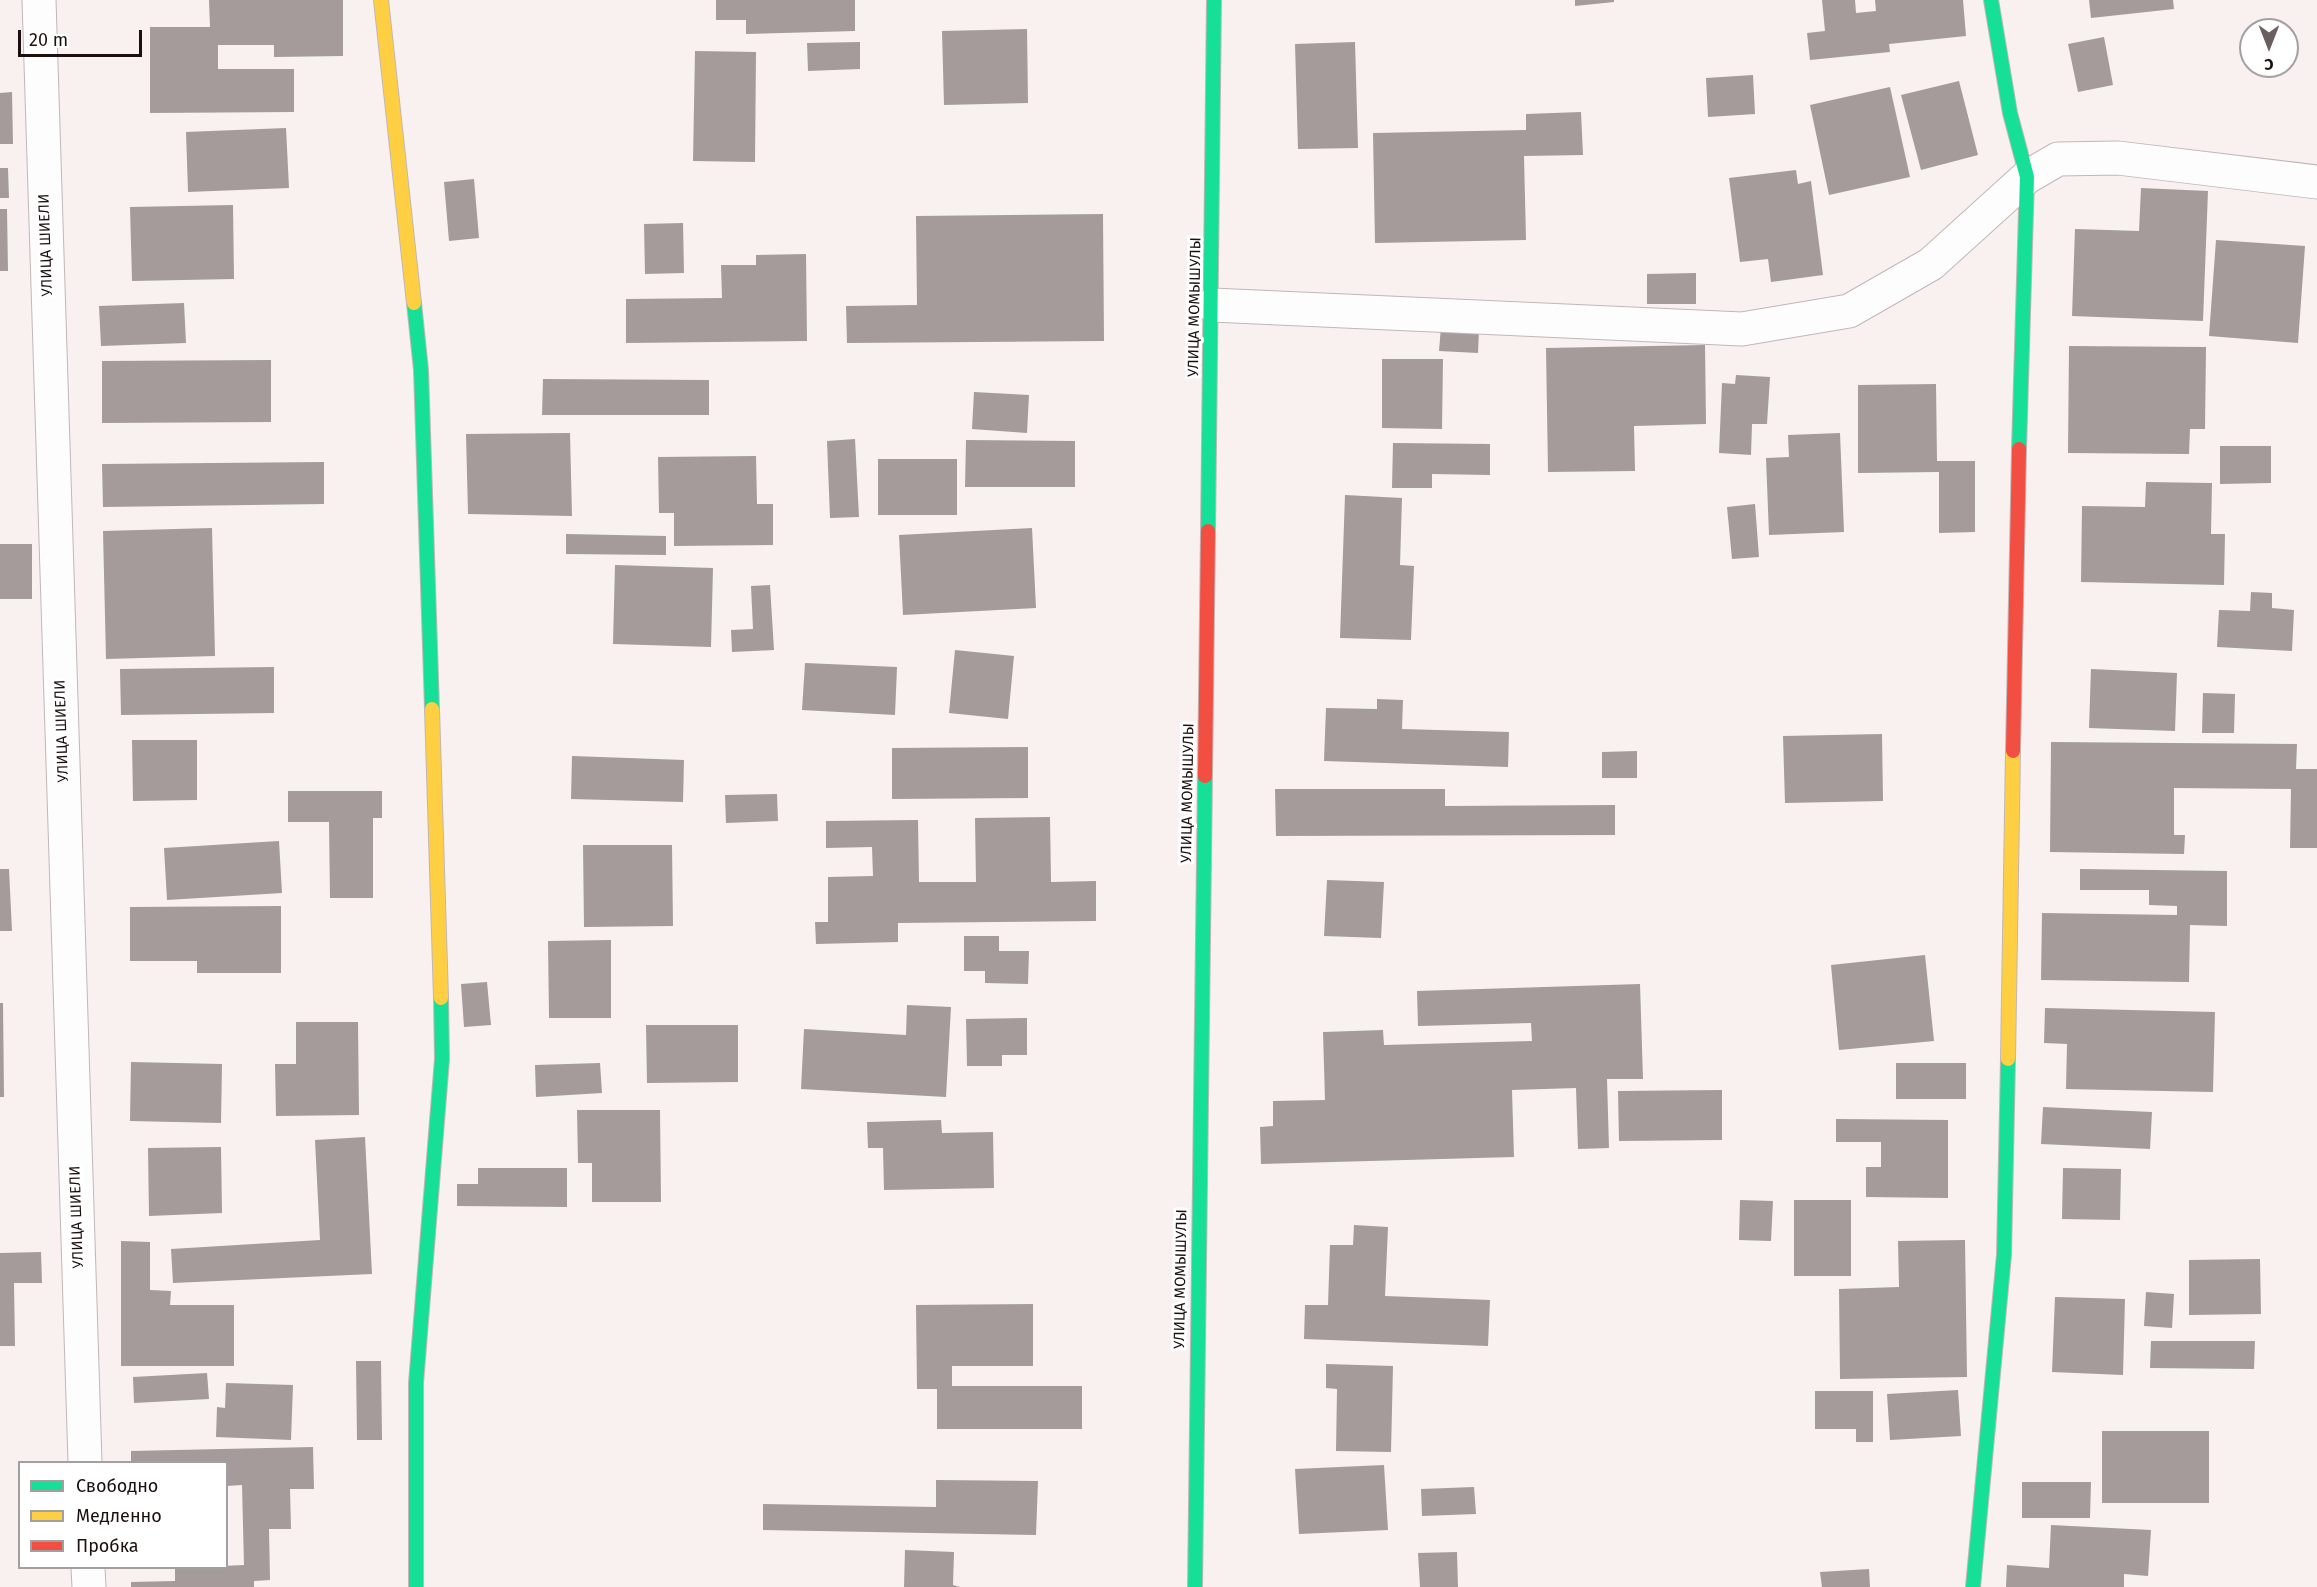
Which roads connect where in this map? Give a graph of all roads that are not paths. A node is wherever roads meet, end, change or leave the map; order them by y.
1 (39, 0) edge
2 (381, 0) edge
3 (1214, 0) edge
4 (1991, 0) edge
5 (2027, 177) junction
6 (2317, 182) edge
7 (1212, 305) junction
8 (85, 1461) edge
9 (88, 1569) edge
10 (89, 1587) edge
11 (416, 1587) edge
12 (1195, 1587) edge
13 (1973, 1587) edge

1 - 8 street, УЛИЦА ШИЕЛИ
2 - 11 street
3 - 7 street, УЛИЦА МОМЫШУЛЫ
4 - 5 street
5 - 6 street
5 - 7 street
5 - 13 street
7 - 12 street, УЛИЦА МОМЫШУЛЫ
9 - 10 street

